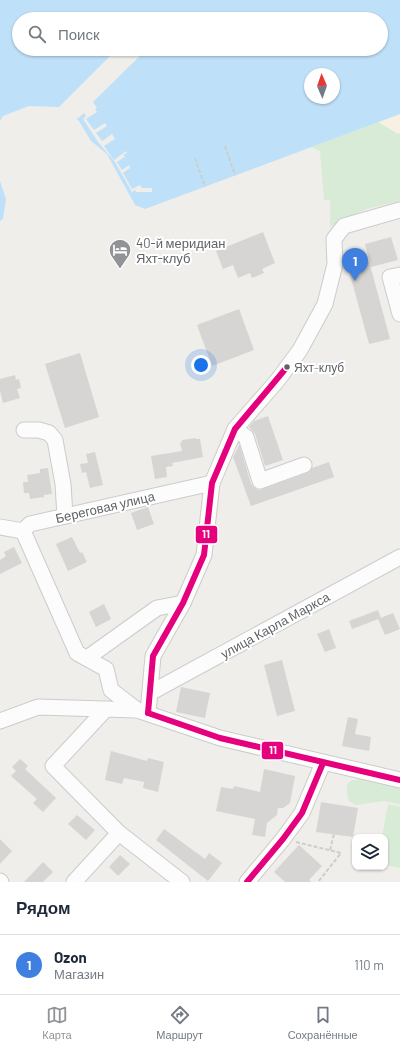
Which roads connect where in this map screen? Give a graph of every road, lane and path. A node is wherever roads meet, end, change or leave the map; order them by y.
1 (225, 146) dead end
2 (195, 158) dead end
3 (235, 175) dead end
4 (205, 187) dead end
5 (400, 210) edge
6 (400, 275) edge
7 (400, 314) edge
8 (235, 429) junction
9 (24, 430) dead end
10 (304, 465) dead end
11 (212, 483) junction
12 (65, 516) junction
13 (0, 527) edge
14 (23, 531) junction
15 (400, 557) edge
16 (183, 603) junction
17 (87, 658) junction
18 (150, 693) junction
19 (106, 709) junction
20 (143, 711) junction
21 (0, 721) edge
22 (323, 763) junction
23 (400, 780) edge
24 (119, 833) junction
25 (334, 834) dead end
26 (283, 839) junction
27 (330, 850) junction
28 (74, 882) edge
29 (182, 882) edge
30 (247, 882) edge
31 (318, 882) edge

1 - 3 path
2 - 4 path
5 - 8 street
6 - 7 street
8 - 10 street
8 - 11 street
9 - 12 street
11 - 12 street, Береговая улица
11 - 16 street
12 - 14 street, Береговая улица
13 - 14 street
14 - 17 street
15 - 18 street, улица Карла Маркса
16 - 17 street
16 - 18 street
17 - 20 street
18 - 20 street
19 - 20 street
19 - 21 street
19 - 24 street
20 - 22 street
22 - 23 street
22 - 26 street
24 - 28 street
24 - 29 street
25 - 27 path
26 - 27 path
26 - 30 street
27 - 31 path

